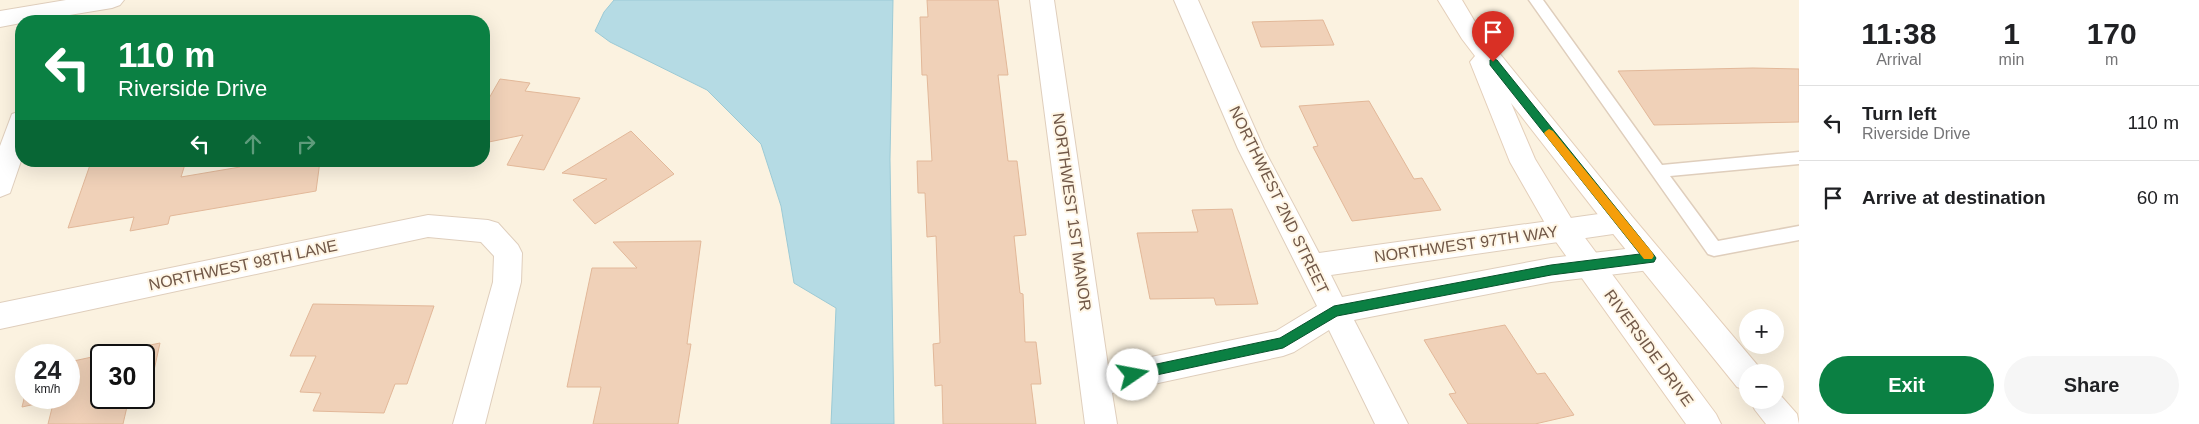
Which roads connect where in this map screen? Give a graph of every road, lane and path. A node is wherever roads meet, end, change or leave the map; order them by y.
1 (112, 0) edge
2 (1042, 0) edge
3 (1186, 0) edge
4 (1450, 0) edge
5 (1536, 0) edge
6 (58, 10) edge
7 (22, 15) edge
8 (15, 16) edge
9 (0, 18) edge
10 (1470, 33) junction
11 (15, 140) edge
12 (1799, 158) edge
13 (1658, 171) junction
14 (0, 186) edge
15 (1620, 222) junction
16 (1564, 230) junction
17 (1799, 233) edge
18 (1650, 258) junction
19 (1312, 266) junction
20 (1589, 266) junction
21 (1334, 311) junction
22 (0, 316) edge
23 (1739, 366) edge
24 (1095, 383) junction
25 (1774, 409) edge
26 (469, 424) edge
27 (1101, 424) edge
28 (1392, 424) edge
29 (1705, 424) edge
30 (1786, 424) edge

1 - 6 street
2 - 24 street, NORTHWEST 1ST MANOR
3 - 19 street, NORTHWEST 2ND STREET
4 - 10 street, RIVERSIDE DRIVE
5 - 13 lane
6 - 7 street
8 - 9 street
10 - 15 street, RIVERSIDE DRIVE
10 - 16 street, RIVERSIDE DRIVE
11 - 14 street
12 - 13 lane
13 - 17 lane
15 - 16 street, NORTHWEST 97TH WAY
15 - 18 street, RIVERSIDE DRIVE
16 - 19 street, NORTHWEST 97TH WAY
16 - 20 street, RIVERSIDE DRIVE
18 - 20 street
18 - 23 street, RIVERSIDE DRIVE
19 - 21 street, NORTHWEST 2ND STREET
20 - 21 street
20 - 29 street, RIVERSIDE DRIVE
21 - 24 street
21 - 28 street, NORTHWEST 2ND STREET
22 - 26 street, NORTHWEST 98TH LANE
24 - 27 street, NORTHWEST 1ST MANOR
25 - 30 street

